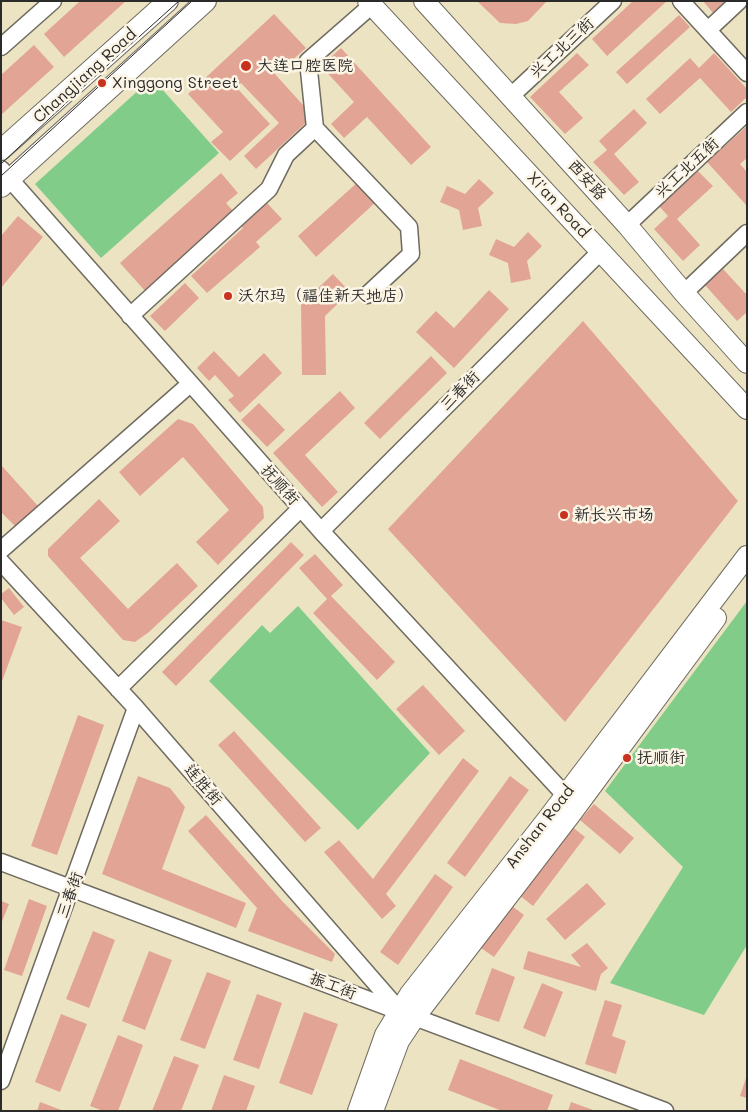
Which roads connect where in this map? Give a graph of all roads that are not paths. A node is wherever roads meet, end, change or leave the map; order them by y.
1 (53, 1) edge
2 (168, 1) edge
3 (206, 1) edge
4 (424, 1) edge
5 (613, 1) edge
6 (682, 1) edge
7 (739, 1) edge
8 (370, 3) edge
9 (708, 30) junction
10 (1, 47) edge
11 (747, 73) edge
12 (511, 96) junction
13 (747, 112) edge
14 (315, 128) junction
15 (1, 150) edge
16 (4, 178) edge
17 (628, 225) junction
18 (747, 234) edge
19 (600, 250) junction
20 (684, 293) junction
21 (367, 295) dead end
22 (130, 316) junction
23 (747, 363) edge
24 (190, 384) junction
25 (747, 409) edge
26 (300, 508) junction
27 (321, 531) junction
28 (1, 550) edge
29 (747, 556) edge
30 (1, 562) edge
31 (747, 579) edge
32 (118, 688) junction
33 (136, 708) junction
34 (565, 795) junction
35 (1, 862) edge
36 (72, 888) junction
37 (408, 1014) junction
38 (1, 1081) edge
39 (358, 1111) edge
40 (374, 1111) edge
41 (665, 1111) edge

1 - 10 street
2 - 15 main road, Changjiang Road
3 - 16 main road, Changjiang Road
4 - 12 main road, 西安路
5 - 12 street, 兴工北三街
6 - 9 street
7 - 9 street
8 - 14 street
8 - 19 main road, Xi'an Road
9 - 11 street
12 - 17 main road, 西安路
13 - 17 street, 兴工北五街
14 - 21 street
14 - 22 street
16 - 22 street, 抚顺街
17 - 20 main road, 西安路
18 - 20 street
19 - 25 main road, Xi'an Road
19 - 27 street, 三春街
20 - 23 main road, 西安路
22 - 24 street, 抚顺街
24 - 26 street, 抚顺街
24 - 28 street
26 - 27 street, 抚顺街
26 - 32 street
27 - 34 street, 抚顺街
29 - 34 main road, Anshan Road
30 - 32 street, 连胜街
31 - 37 main road, Anshan Road
32 - 33 street, 连胜街
33 - 36 street, 三春街
33 - 37 street, 连胜街
34 - 37 main road, Anshan Road
35 - 36 street, 振工街
36 - 37 street, 振工街
36 - 38 street, 三春街
37 - 39 main road, Anshan Road
37 - 40 main road, Anshan Road
37 - 41 street, 振工街

